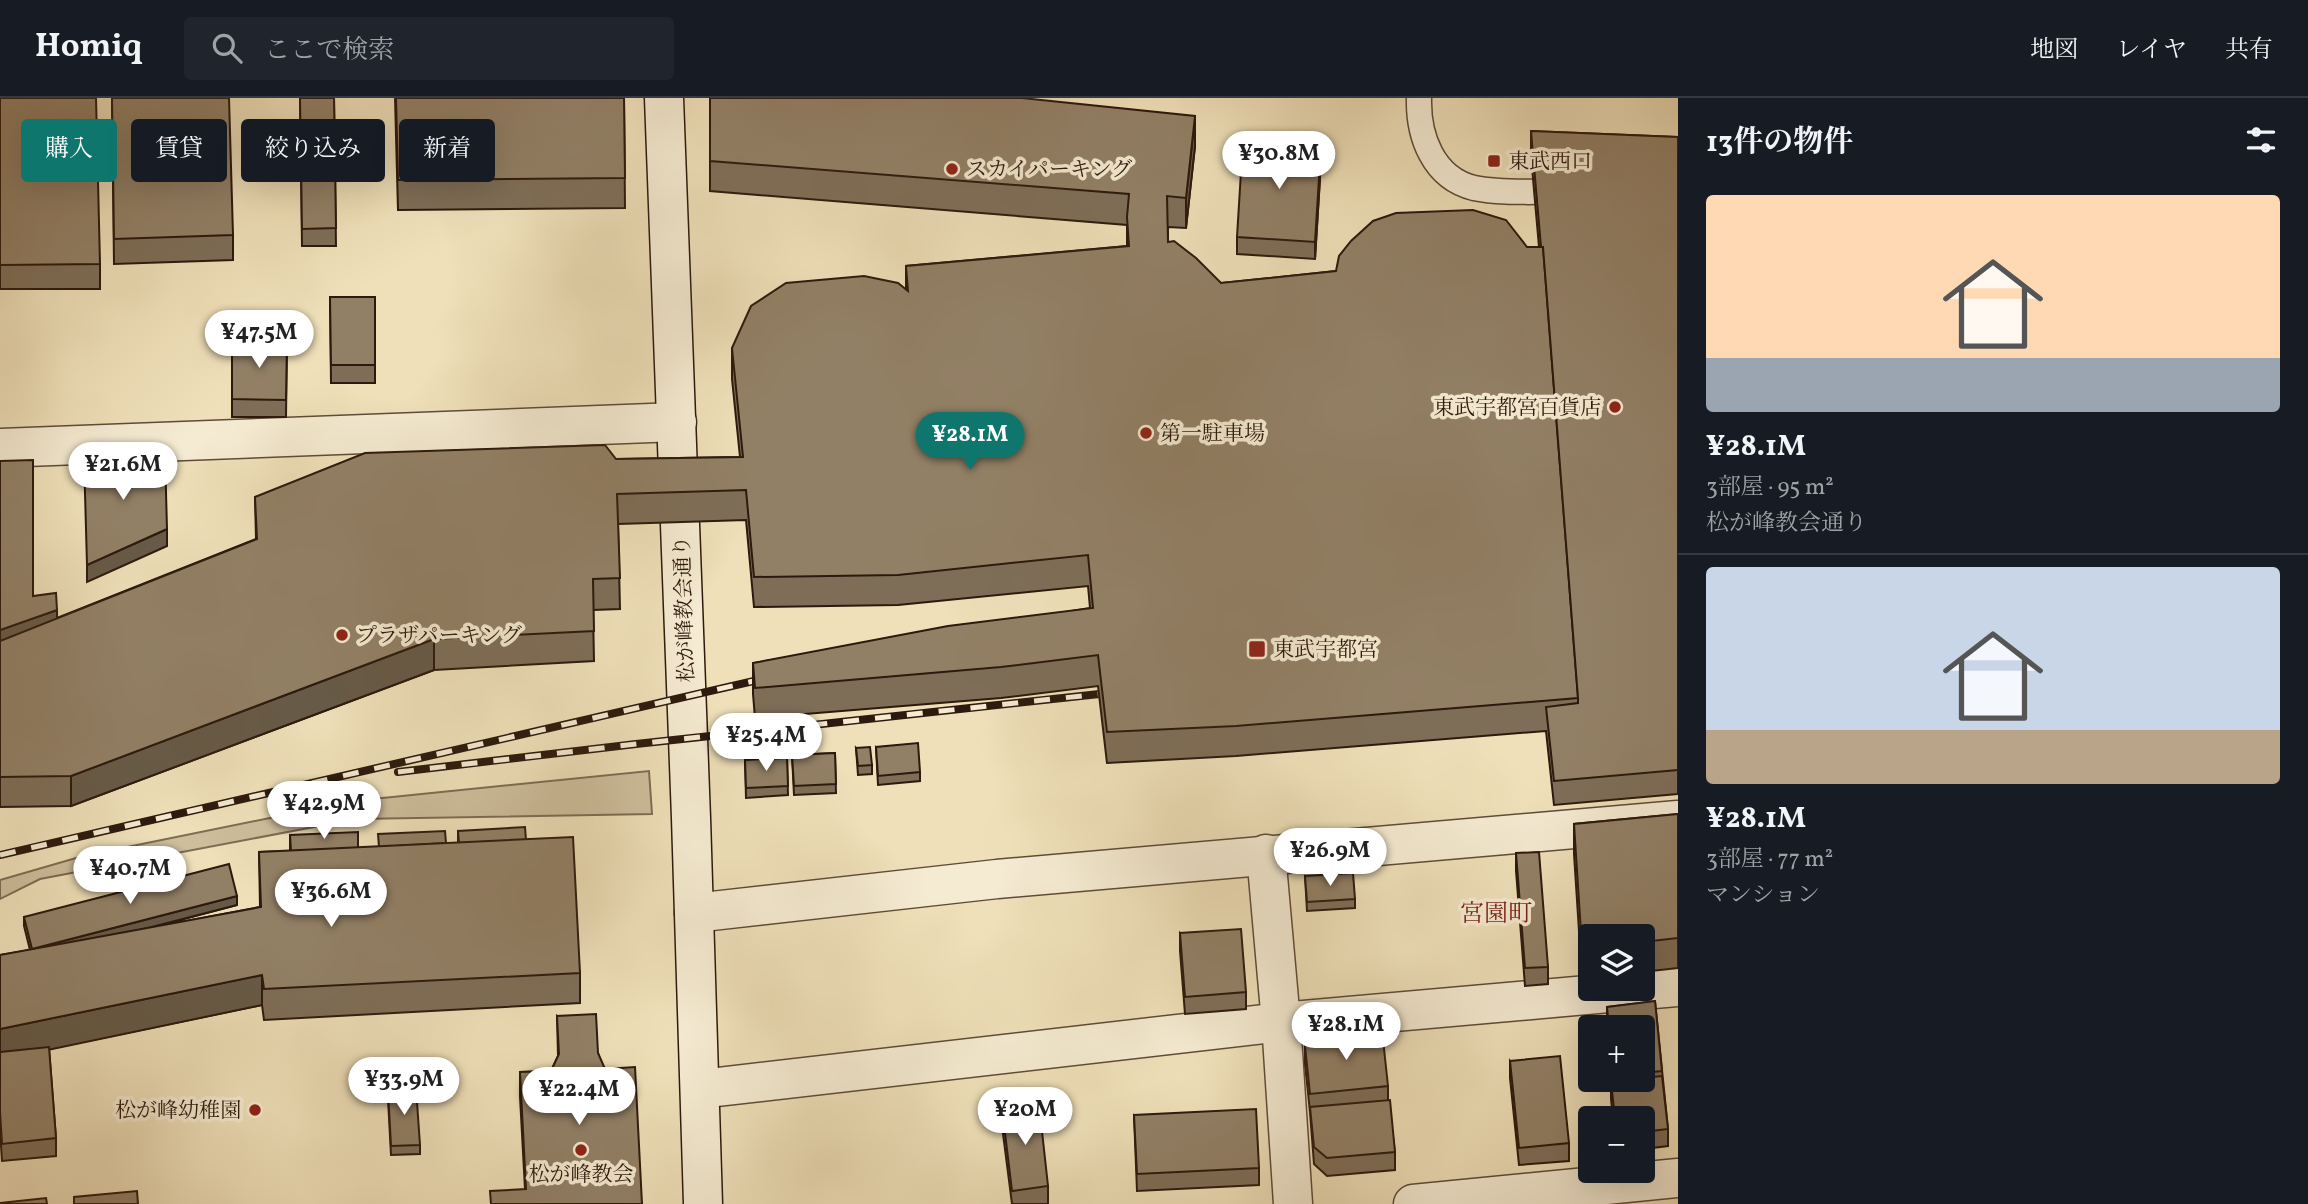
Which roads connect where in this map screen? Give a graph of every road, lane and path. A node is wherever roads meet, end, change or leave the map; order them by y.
1 (664, 98) edge
2 (1419, 98) edge
3 (1594, 193) edge
4 (677, 422) junction
5 (0, 448) edge
6 (1678, 820) edge
7 (1266, 854) junction
8 (694, 913) junction
9 (1678, 987) edge
10 (1281, 1022) junction
11 (699, 1089) junction
12 (1678, 1178) edge
13 (1568, 1196) edge
14 (703, 1204) edge
15 (1293, 1204) edge
16 (1413, 1204) edge

1 - 4 street, 松が峰教会通り
2 - 3 lane
4 - 5 street
4 - 8 street, 松が峰教会通り
6 - 7 street
7 - 8 street
7 - 10 street
8 - 11 street, 松が峰教会通り
9 - 10 street
10 - 11 street
10 - 15 street
11 - 14 street, 松が峰教会通り
12 - 13 street
13 - 16 street

